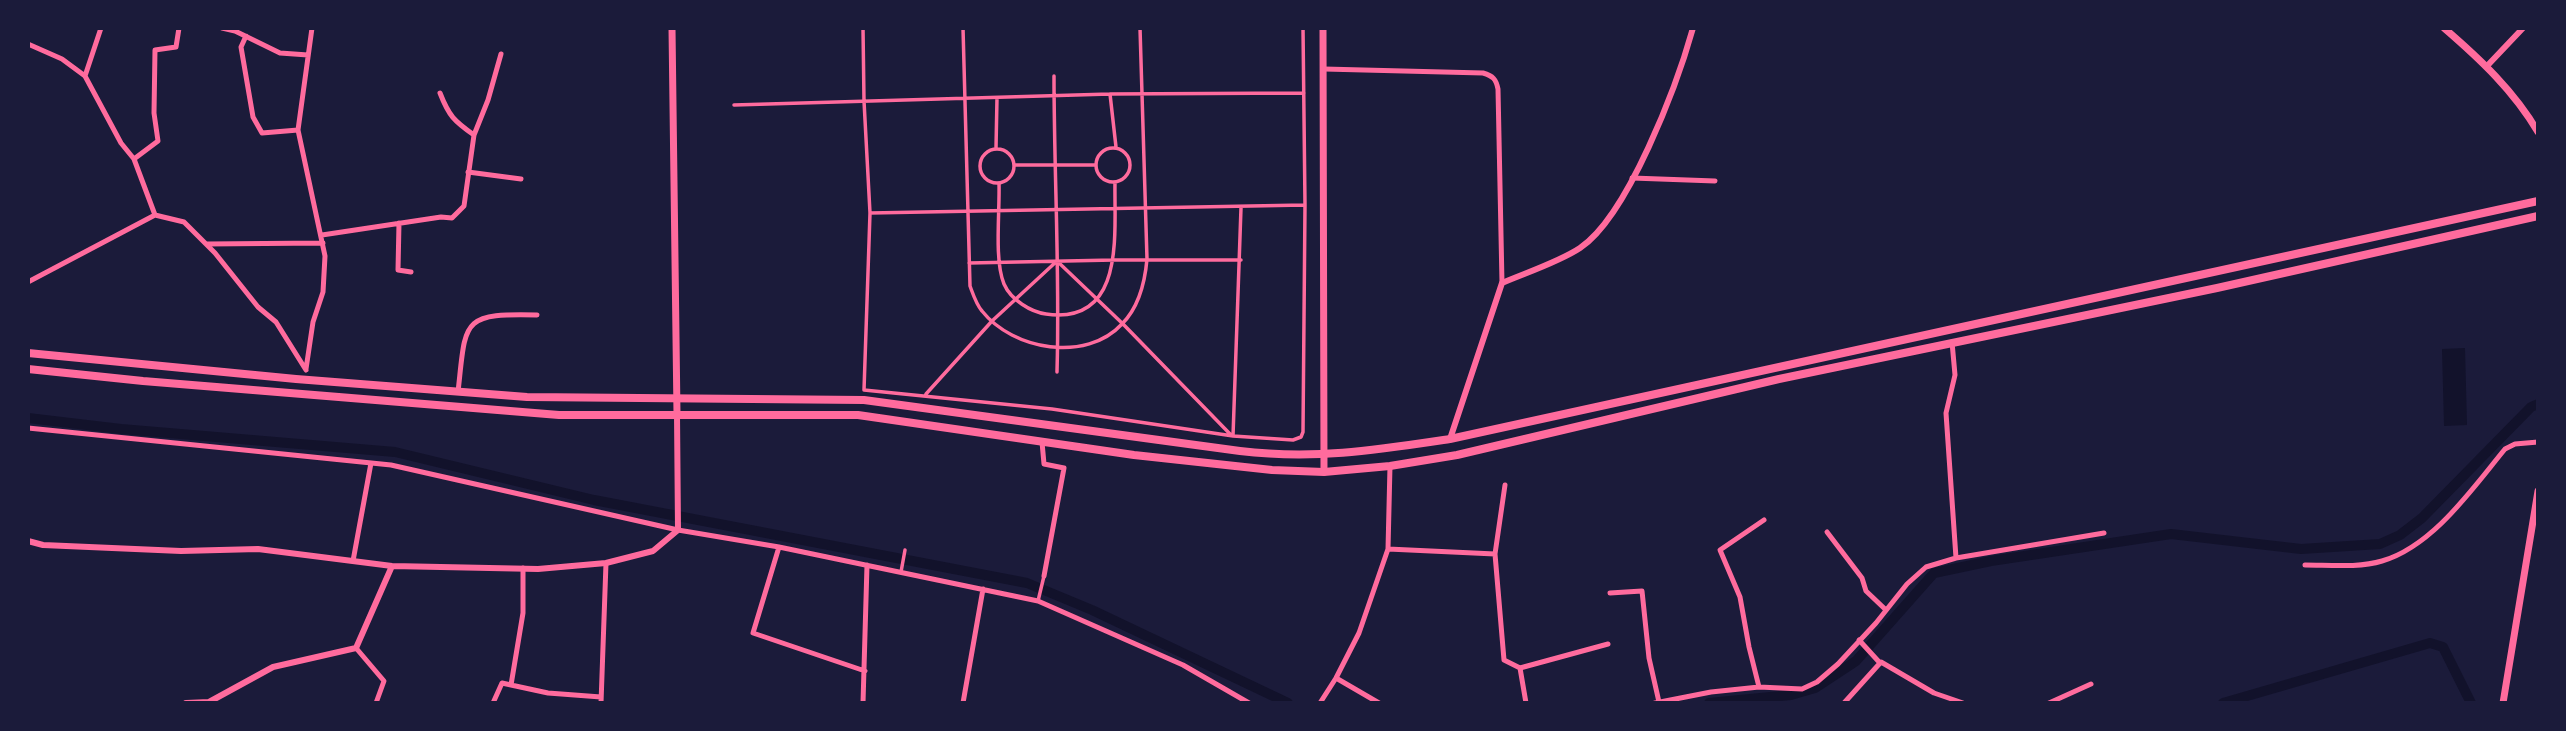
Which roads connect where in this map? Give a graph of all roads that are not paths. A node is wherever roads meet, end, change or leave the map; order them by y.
1 (101, 28) edge
2 (179, 28) edge
3 (222, 28) edge
4 (312, 28) edge
5 (672, 28) edge
6 (863, 28) edge
7 (963, 28) edge
8 (1140, 28) edge
9 (1303, 28) edge
10 (1323, 28) edge
11 (1693, 28) edge
12 (2444, 28) edge
13 (2523, 28) edge
14 (246, 36) junction
15 (28, 44) edge
16 (501, 54) dead end
17 (307, 55) junction
18 (2487, 66) junction
19 (1324, 69) junction
20 (85, 76) junction
21 (1054, 76) dead end
22 (440, 93) dead end
23 (1304, 93) junction
24 (1110, 94) junction
25 (1142, 94) junction
26 (1054, 96) junction
27 (997, 98) junction
28 (964, 100) junction
29 (864, 101) junction
30 (734, 105) dead end
31 (298, 130) junction
32 (2538, 132) edge
33 (474, 135) junction
34 (1116, 147) junction
35 (996, 149) junction
36 (134, 159) junction
37 (1014, 165) junction
38 (1054, 165) junction
39 (1096, 165) junction
40 (468, 172) junction
41 (1632, 178) junction
42 (521, 179) dead end
43 (1715, 181) dead end
44 (1115, 182) junction
45 (999, 183) junction
46 (2538, 201) edge
47 (1305, 205) junction
48 (1144, 207) junction
49 (1241, 207) junction
50 (1115, 208) junction
51 (969, 211) junction
52 (1000, 211) junction
53 (1057, 211) junction
54 (870, 212) junction
55 (155, 215) junction
56 (2538, 216) edge
57 (399, 223) junction
58 (322, 235) junction
59 (323, 243) junction
60 (206, 244) junction
61 (1147, 259) junction
62 (1114, 260) junction
63 (1241, 260) junction
64 (1057, 261) junction
65 (999, 262) junction
66 (969, 263) junction
67 (411, 272) dead end
68 (28, 282) edge
69 (1502, 283) junction
70 (1097, 298) junction
71 (1017, 300) junction
72 (537, 315) dead end
73 (1056, 316) junction
74 (992, 321) junction
75 (1123, 324) junction
76 (1952, 342) junction
77 (1058, 347) junction
78 (28, 353) edge
79 (28, 369) edge
80 (1058, 372) dead end
81 (305, 375) junction
82 (458, 392) junction
83 (925, 395) junction
84 (677, 399) junction
85 (677, 414) junction
86 (28, 428) edge
87 (1233, 436) junction
88 (1450, 439) junction
89 (1042, 442) junction
90 (2538, 442) edge
91 (1324, 455) junction
92 (370, 463) junction
93 (1390, 466) junction
94 (1324, 472) junction
95 (1505, 485) dead end
96 (2538, 491) edge
97 (1763, 520) dead end
98 (678, 530) junction
99 (1827, 532) dead end
100 (2104, 533) dead end
101 (2535, 534) edge
102 (28, 541) edge
103 (779, 547) junction
104 (1388, 549) junction
105 (905, 551) dead end
106 (1495, 554) junction
107 (1956, 558) junction
108 (353, 561) junction
109 (606, 563) junction
110 (867, 565) junction
111 (2305, 565) dead end
112 (392, 566) junction
113 (523, 568) junction
114 (901, 574) junction
115 (1044, 576) joint
116 (983, 589) junction
117 (1610, 593) dead end
118 (1038, 601) junction
119 (1886, 610) junction
120 (1861, 642) junction
121 (1608, 645) dead end
122 (356, 648) junction
123 (1880, 663) junction
124 (1520, 668) junction
125 (865, 671) junction
126 (1336, 678) junction
127 (2091, 684) dead end
128 (511, 685) junction
129 (1759, 687) junction
130 (601, 700) edge
131 (1321, 700) edge
132 (186, 703) edge
133 (376, 703) edge
134 (493, 703) edge
135 (863, 703) edge
136 (963, 703) edge
137 (1249, 703) edge
138 (1379, 703) edge
139 (1526, 703) edge
140 (1657, 703) edge
141 (1844, 703) edge
142 (1963, 703) edge
143 (2049, 703) edge
144 (2503, 703) edge

1 - 20 street
2 - 36 street
3 - 14 street
4 - 17 street
5 - 84 main road
6 - 29 street
7 - 28 street
8 - 25 street
9 - 23 street
10 - 19 main road
11 - 41 street
12 - 18 main road
13 - 18 street
14 - 17 street
14 - 31 street
15 - 20 street
16 - 33 street
17 - 31 street
18 - 32 main road
19 - 69 street
19 - 91 main road
20 - 36 street
21 - 26 street
22 - 33 street
23 - 25 street
23 - 47 street
24 - 25 street
24 - 26 street
24 - 34 street
25 - 48 street
26 - 27 street
26 - 38 street
27 - 28 street
27 - 35 street
28 - 29 street
28 - 51 street
29 - 30 street
29 - 54 street
31 - 58 street
33 - 40 street
34 - 39 street
34 - 44 street
35 - 37 street
35 - 45 street
36 - 55 street
37 - 38 street
37 - 45 street
38 - 39 street
38 - 53 street
39 - 44 street
40 - 42 street
40 - 57 street
41 - 43 street
41 - 69 street
44 - 50 street
45 - 52 street
46 - 88 main road
47 - 49 street
47 - 87 street
48 - 49 street
48 - 50 street
48 - 61 street
49 - 63 street
50 - 53 street
50 - 62 street
51 - 52 street
51 - 54 street
51 - 66 street
52 - 53 street
52 - 65 street
53 - 64 street
54 - 83 street
55 - 60 street
55 - 68 street
56 - 76 main road
57 - 58 street
57 - 67 street
58 - 59 street
59 - 60 street
59 - 81 street
60 - 81 street
61 - 62 street
61 - 63 street
61 - 75 street
62 - 64 street
62 - 70 street
63 - 87 street
64 - 65 street
64 - 70 street
64 - 71 street
64 - 73 street
65 - 66 street
65 - 71 street
66 - 74 street
69 - 88 street
70 - 73 street
70 - 75 street
71 - 73 street
71 - 74 street
72 - 82 street
73 - 77 street
74 - 77 street
74 - 83 street
75 - 77 street
75 - 87 street
76 - 93 main road
76 - 107 street
77 - 80 street
78 - 81 main road
79 - 85 main road
81 - 82 main road
82 - 84 main road
83 - 87 street
84 - 85 main road
84 - 91 main road
85 - 89 main road
85 - 98 street
86 - 92 street
88 - 91 main road
89 - 94 main road
89 - 115 street
90 - 111 street
91 - 94 main road
92 - 98 street
92 - 108 street
93 - 94 main road
93 - 104 street
95 - 106 street
96 - 101 main road
97 - 129 street
98 - 103 street
98 - 109 street
99 - 119 street
100 - 107 street
101 - 144 main road
102 - 108 street
103 - 110 street
103 - 125 street
104 - 106 street
104 - 126 street
105 - 114 street
106 - 124 street
107 - 119 street
108 - 112 street
109 - 113 street
109 - 130 street
110 - 114 street
110 - 125 street
112 - 113 street
112 - 122 street
113 - 128 street
114 - 116 street
115 - 118 street
116 - 118 street
116 - 136 street
117 - 140 street
118 - 137 street
119 - 120 street
120 - 123 street
120 - 129 street
121 - 124 street
122 - 132 street
122 - 133 street
123 - 141 street
123 - 142 street
124 - 139 street
125 - 135 street
126 - 131 street
126 - 138 street
127 - 143 street
128 - 130 street
128 - 134 street
129 - 140 street

